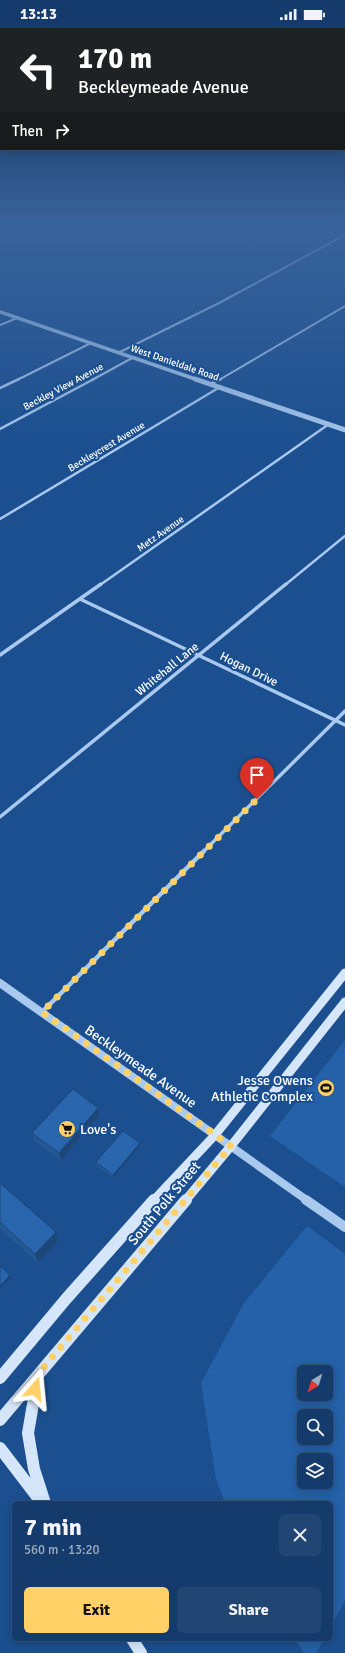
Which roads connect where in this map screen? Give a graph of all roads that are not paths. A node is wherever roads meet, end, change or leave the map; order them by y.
1 (230, 297) edge
2 (345, 306) edge
3 (0, 312) edge
4 (17, 318) junction
5 (0, 325) edge
6 (91, 343) junction
7 (120, 352) junction
8 (134, 357) junction
9 (210, 384) junction
10 (220, 387) junction
11 (0, 388) edge
12 (329, 424) junction
13 (0, 429) edge
14 (345, 430) edge
15 (0, 519) edge
16 (345, 536) edge
17 (80, 599) junction
18 (0, 655) edge
19 (200, 655) junction
20 (345, 711) edge
21 (336, 720) junction
22 (345, 724) edge
23 (0, 817) edge
24 (345, 973) edge
25 (0, 983) edge
26 (345, 1002) edge
27 (42, 1012) junction
28 (215, 1135) junction
29 (231, 1146) junction
30 (345, 1227) edge
31 (38, 1374) junction
32 (0, 1378) edge
33 (0, 1420) edge
34 (0, 1448) edge
35 (40, 1501) edge
36 (44, 1501) edge
37 (133, 1641) edge
38 (141, 1653) edge

1 - 7 street
2 - 9 street
3 - 4 street, West Danieldale Road
4 - 5 street
4 - 6 street, West Danieldale Road
6 - 7 street, West Danieldale Road
6 - 11 street
7 - 8 street, West Danieldale Road
8 - 9 street, West Danieldale Road
8 - 13 street, Beckley View Avenue
9 - 10 street, West Danieldale Road
10 - 12 street, West Danieldale Road
10 - 15 street, Beckleycrest Avenue
12 - 14 street, West Danieldale Road
12 - 17 street, Metz Avenue
16 - 19 street, Whitehall Lane
17 - 18 street, Metz Avenue
17 - 19 street, Hogan Drive
19 - 21 street, Hogan Drive
19 - 23 street, Whitehall Lane
20 - 21 street
21 - 22 street, Hogan Drive
21 - 27 street
24 - 28 main road, South Polk Street
25 - 27 street, Beckleymeade Avenue
26 - 29 main road, South Polk Street
27 - 28 street, Beckleymeade Avenue
28 - 29 street, Beckleymeade Avenue
28 - 32 main road, South Polk Street
29 - 30 street, Beckleymeade Avenue
29 - 31 main road, South Polk Street
31 - 33 main road, South Polk Street
31 - 36 main road
34 - 35 main road
37 - 38 main road

